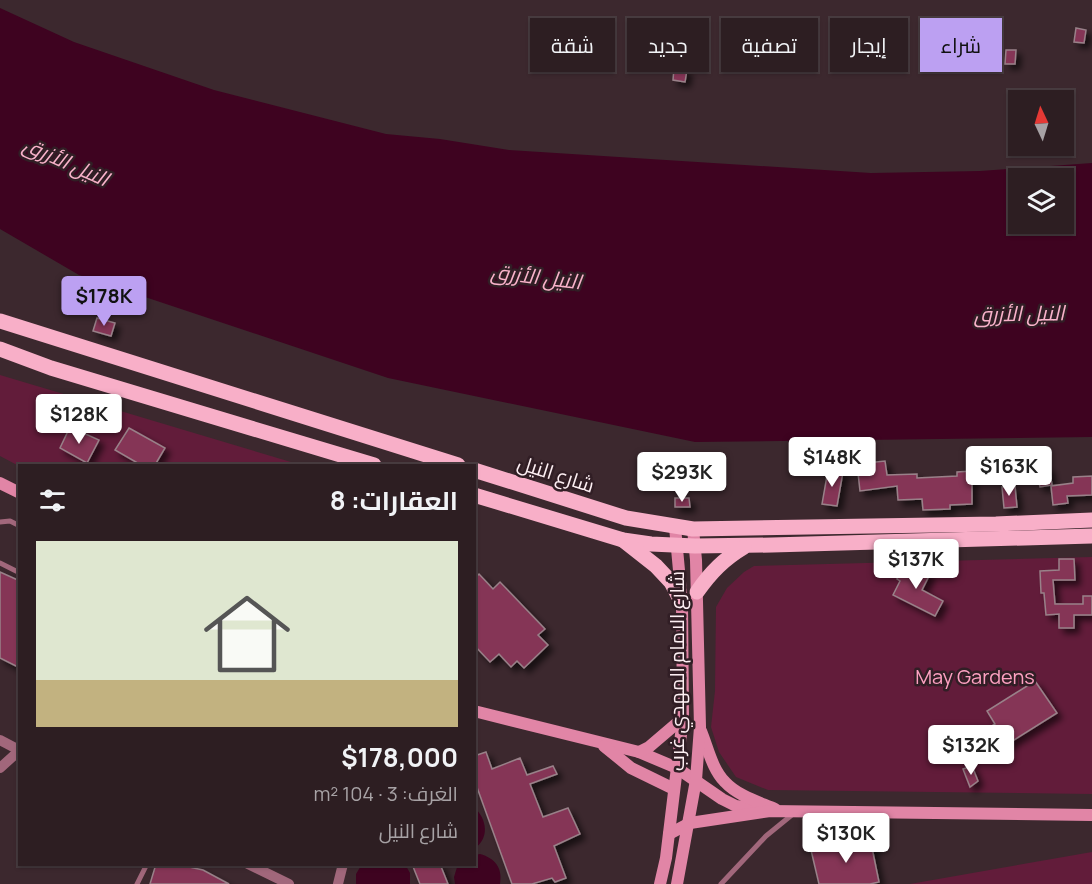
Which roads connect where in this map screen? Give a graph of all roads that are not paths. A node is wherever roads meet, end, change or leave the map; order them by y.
1 (0, 321) edge
2 (0, 350) edge
3 (371, 464) edge
4 (455, 464) edge
5 (476, 471) edge
6 (495, 477) junction
7 (0, 483) edge
8 (18, 492) edge
9 (476, 496) edge
10 (489, 500) junction
11 (1092, 520) edge
12 (0, 522) edge
13 (18, 525) edge
14 (675, 527) junction
15 (825, 527) junction
16 (693, 529) junction
17 (1092, 536) edge
18 (623, 540) junction
19 (827, 544) junction
20 (747, 545) junction
21 (677, 546) junction
22 (695, 546) junction
23 (0, 563) edge
24 (18, 572) edge
25 (697, 592) junction
26 (682, 603) junction
27 (476, 712) edge
28 (683, 718) junction
29 (700, 727) junction
30 (0, 740) edge
31 (601, 743) junction
32 (18, 749) edge
33 (18, 751) edge
34 (639, 753) junction
35 (0, 768) edge
36 (677, 768) junction
37 (696, 780) junction
38 (674, 789) junction
39 (774, 811) junction
40 (796, 811) junction
41 (1092, 815) edge
42 (690, 823) junction
43 (669, 834) junction
44 (146, 866) edge
45 (252, 866) edge
46 (342, 866) edge
47 (136, 884) edge
48 (289, 884) edge
49 (338, 884) edge
50 (660, 884) edge
51 (677, 884) edge
52 (721, 884) edge

1 - 4 main road
2 - 3 main road
5 - 6 main road, شارع النيل
6 - 10 main road
6 - 14 main road, شارع النيل
7 - 8 main road
9 - 10 main road
10 - 18 main road
11 - 15 main road, شارع النيل
12 - 13 lane
14 - 16 main road, شارع النيل
14 - 21 main road, شارع الامام المهدي غرب
15 - 16 main road, شارع النيل
15 - 19 main road
16 - 22 main road, شارع الامام المهدي غرب
17 - 19 main road
18 - 21 main road
18 - 26 main road
19 - 20 main road
20 - 22 main road
20 - 25 main road
21 - 22 main road
21 - 26 main road, شارع الامام المهدي غرب
22 - 25 main road, شارع الامام المهدي غرب
23 - 24 lane
25 - 29 main road, شارع الامام المهدي غرب
26 - 28 main road, شارع الامام المهدي غرب
27 - 31 main road
28 - 34 main road
28 - 36 main road, شارع الامام المهدي غرب
29 - 37 main road, شارع الامام المهدي غرب
29 - 39 main road
30 - 32 street
31 - 34 main road
31 - 38 main road
33 - 35 street
34 - 36 main road
36 - 37 main road
36 - 38 main road, شارع الامام المهدي غرب
37 - 39 main road
37 - 42 main road, شارع الامام المهدي غرب
38 - 43 main road, شارع الامام المهدي غرب
39 - 40 main road
39 - 42 main road
40 - 41 main road
40 - 52 lane
42 - 43 main road
42 - 51 main road, شارع الامام المهدي غرب
43 - 50 main road, شارع الامام المهدي غرب
44 - 47 lane
45 - 48 street
46 - 49 street

